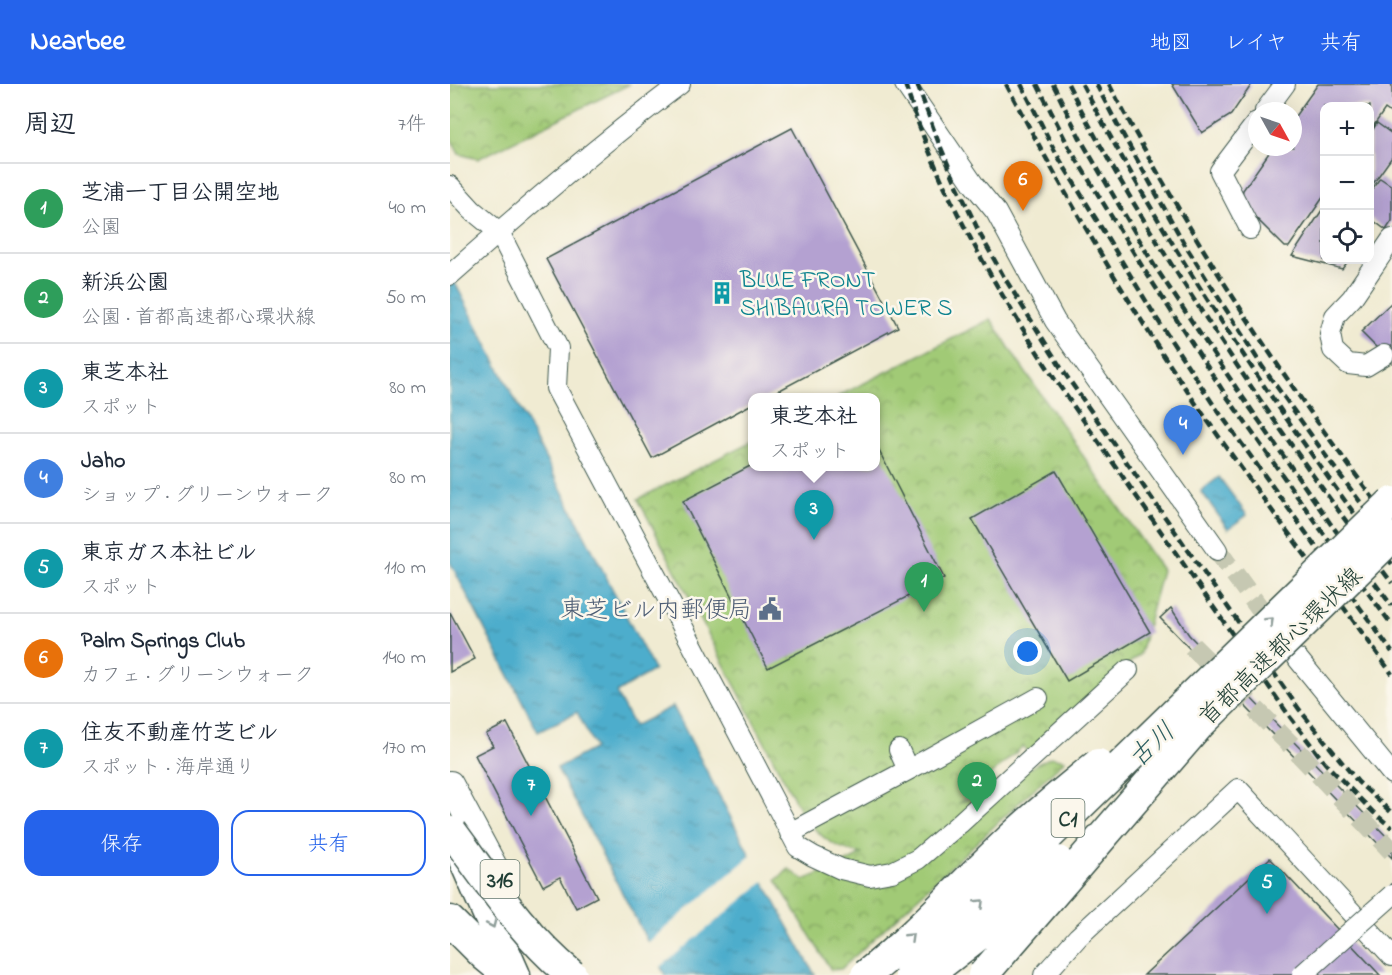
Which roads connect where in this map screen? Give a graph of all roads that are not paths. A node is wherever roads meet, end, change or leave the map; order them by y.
1 (680, 84) edge
2 (905, 84) edge
3 (1285, 84) edge
4 (1272, 102) edge
5 (1248, 134) edge
6 (450, 186) edge
7 (1250, 229) dead end
8 (499, 232) junction
9 (1392, 239) edge
10 (451, 274) edge
11 (1384, 355) dead end
12 (1392, 502) edge
13 (1392, 537) edge
14 (1217, 550) tunnel mouth
15 (1298, 659) dead end
16 (1228, 662) junction
17 (1128, 670) dead end
18 (1038, 698) dead end
19 (1200, 724) junction
20 (899, 750) dead end
21 (908, 770) junction
22 (1392, 774) edge
23 (450, 784) edge
24 (451, 830) edge
25 (790, 833) junction
26 (1392, 895) edge
27 (450, 911) edge
28 (450, 921) edge
29 (1361, 922) junction
30 (1392, 956) edge
31 (483, 975) edge
32 (508, 975) edge
33 (515, 975) edge
34 (551, 975) edge
35 (572, 975) edge
36 (866, 975) edge
37 (910, 975) edge
38 (927, 975) edge
39 (983, 975) edge
40 (1044, 975) edge
41 (1302, 975) edge

1 - 8 street
2 - 14 street
3 - 4 street
5 - 7 street
6 - 8 street
8 - 10 street
8 - 25 street
9 - 11 street
16 -> 12 highway, 首都高速都心環状線 / C1, bridge
13 - 19 highway, 首都高速都心環状線 / C1, bridge
15 - 22 street
36 -> 16 highway, 首都高速都心環状線, bridge
37 -> 16 highway, 首都高速都心環状線 / C1, bridge
17 - 25 street
18 - 21 street
19 - 38 highway, bridge
19 - 39 highway, 首都高速都心環状線 / C1, bridge
20 - 21 street
21 - 25 street
23 - 34 main road, 316
24 -> 33 highway, bridge
24 - 35 highway, bridge
26 - 29 street, bridge
27 - 31 highway
28 - 32 highway
29 - 30 street
29 - 40 street
29 - 41 street, bridge

